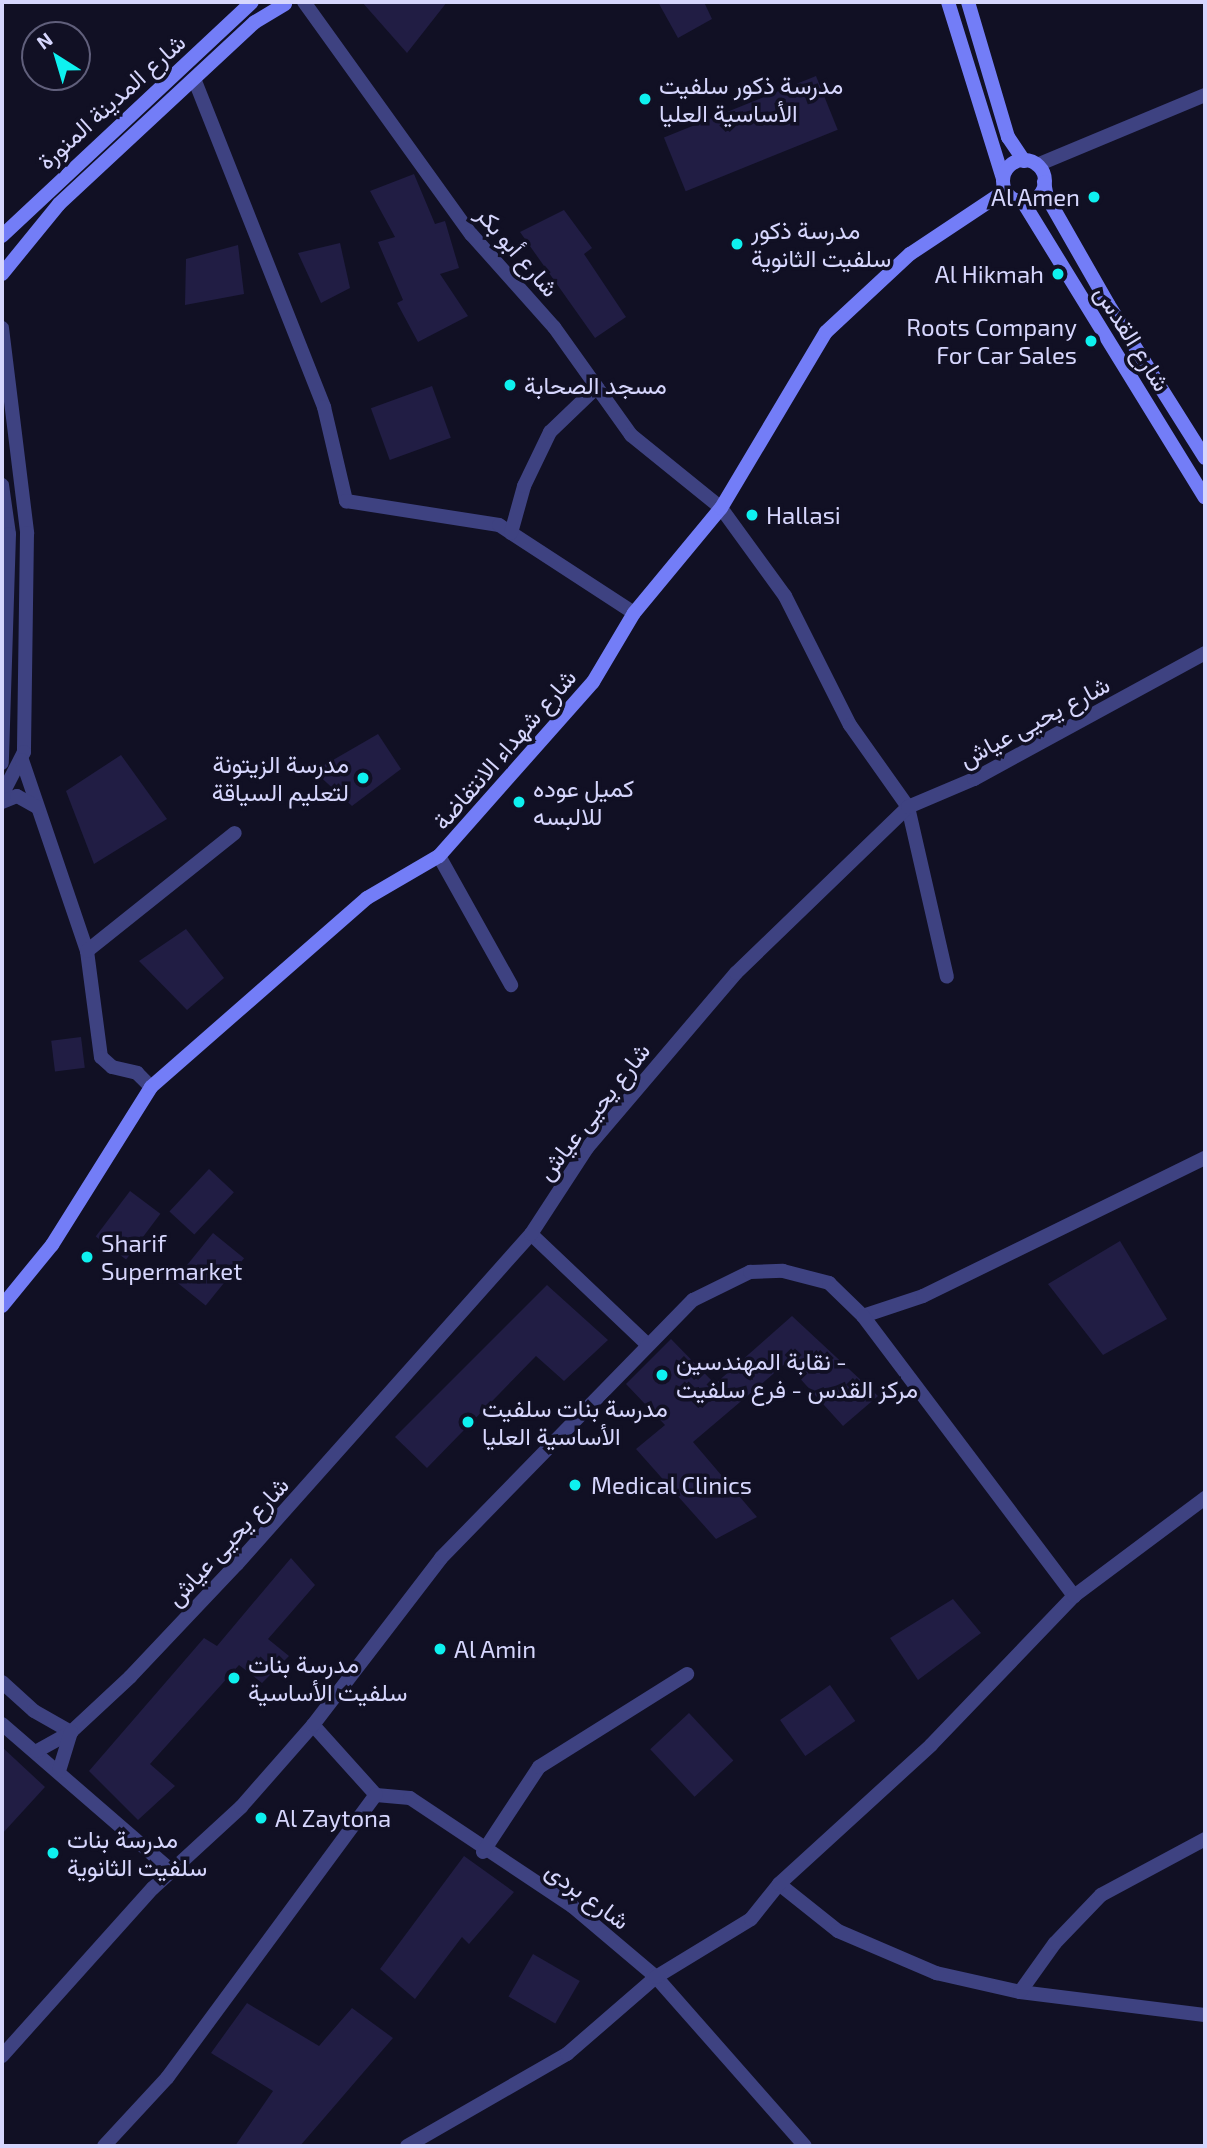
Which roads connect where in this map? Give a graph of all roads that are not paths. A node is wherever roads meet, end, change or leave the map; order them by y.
1 (253, 2) edge
2 (304, 2) edge
3 (948, 2) edge
4 (968, 2) edge
5 (285, 3) edge
6 (195, 81) junction
7 (1205, 95) edge
8 (1030, 163) junction
9 (1045, 182) junction
10 (1004, 185) junction
11 (1023, 202) junction
12 (2, 236) edge
13 (2, 274) edge
14 (2, 328) edge
15 (597, 387) junction
16 (1205, 458) edge
17 (2, 485) edge
18 (1205, 498) edge
19 (721, 508) junction
20 (511, 533) junction
21 (634, 612) junction
22 (1205, 653) edge
23 (23, 756) junction
24 (2, 762) edge
25 (2, 795) edge
26 (2, 802) edge
27 (37, 807) junction
28 (908, 807) junction
29 (235, 833) dead end
30 (439, 856) junction
31 (86, 951) junction
32 (947, 977) dead end
33 (511, 985) dead end
34 (150, 1087) junction
35 (1205, 1157) edge
36 (531, 1234) junction
37 (2, 1306) edge
38 (863, 1316) junction
39 (648, 1345) junction
40 (1205, 1498) edge
41 (1074, 1596) junction
42 (688, 1674) dead end
43 (2, 1682) edge
44 (2, 1724) edge
45 (313, 1726) junction
46 (71, 1732) junction
47 (37, 1751) junction
48 (59, 1771) junction
49 (376, 1796) junction
50 (1205, 1839) edge
51 (483, 1852) junction
52 (172, 1871) junction
53 (779, 1884) junction
54 (656, 1977) junction
55 (1020, 1992) junction
56 (1205, 2015) edge
57 (2, 2056) edge
58 (104, 2146) edge
59 (407, 2146) edge
60 (805, 2146) edge

1 - 12 main road, شارع المدينة المنورة
2 - 15 street, شارع أبو بكر
3 - 10 main road
4 - 8 main road
5 - 6 main road
6 - 13 main road
6 - 20 street
7 - 8 street
8 - 9 main road
8 - 10 main road
9 - 11 main road
9 - 16 main road, شارع القدس
10 - 11 main road
10 - 19 main road, شارع شهداء الانتفاضة
11 - 18 main road, شارع القدس
14 - 23 street
15 - 19 street, شارع أبو بكر
15 - 20 street
17 - 24 street
19 - 21 main road, شارع شهداء الانتفاضة
19 - 28 street, شارع أبو بكر
20 - 21 street
21 - 30 main road, شارع شهداء الانتفاضة
22 - 28 street, شارع يحيى عياش
23 - 25 street
23 - 27 street
26 - 27 street
27 - 31 street
28 - 32 street
28 - 36 street, شارع يحيى عياش
29 - 31 street
30 - 33 street
30 - 34 main road, شارع شهداء الانتفاضة
31 - 34 street
34 - 37 main road, شارع شهداء الانتفاضة
35 - 38 street
36 - 39 street
36 - 46 street, شارع يحيى عياش
38 - 39 street
38 - 41 street
39 - 45 street
40 - 41 street
41 - 53 street
42 - 51 street
43 - 46 street
44 - 47 street
45 - 49 street
45 - 52 street
46 - 47 street
46 - 48 street
47 - 48 street
48 - 52 street
49 - 51 street, شارع بردى
49 - 58 street
50 - 55 street
51 - 54 street, شارع بردى
52 - 57 street
53 - 54 street
53 - 55 street
54 - 59 street
54 - 60 street, شارع بردى
55 - 56 street

